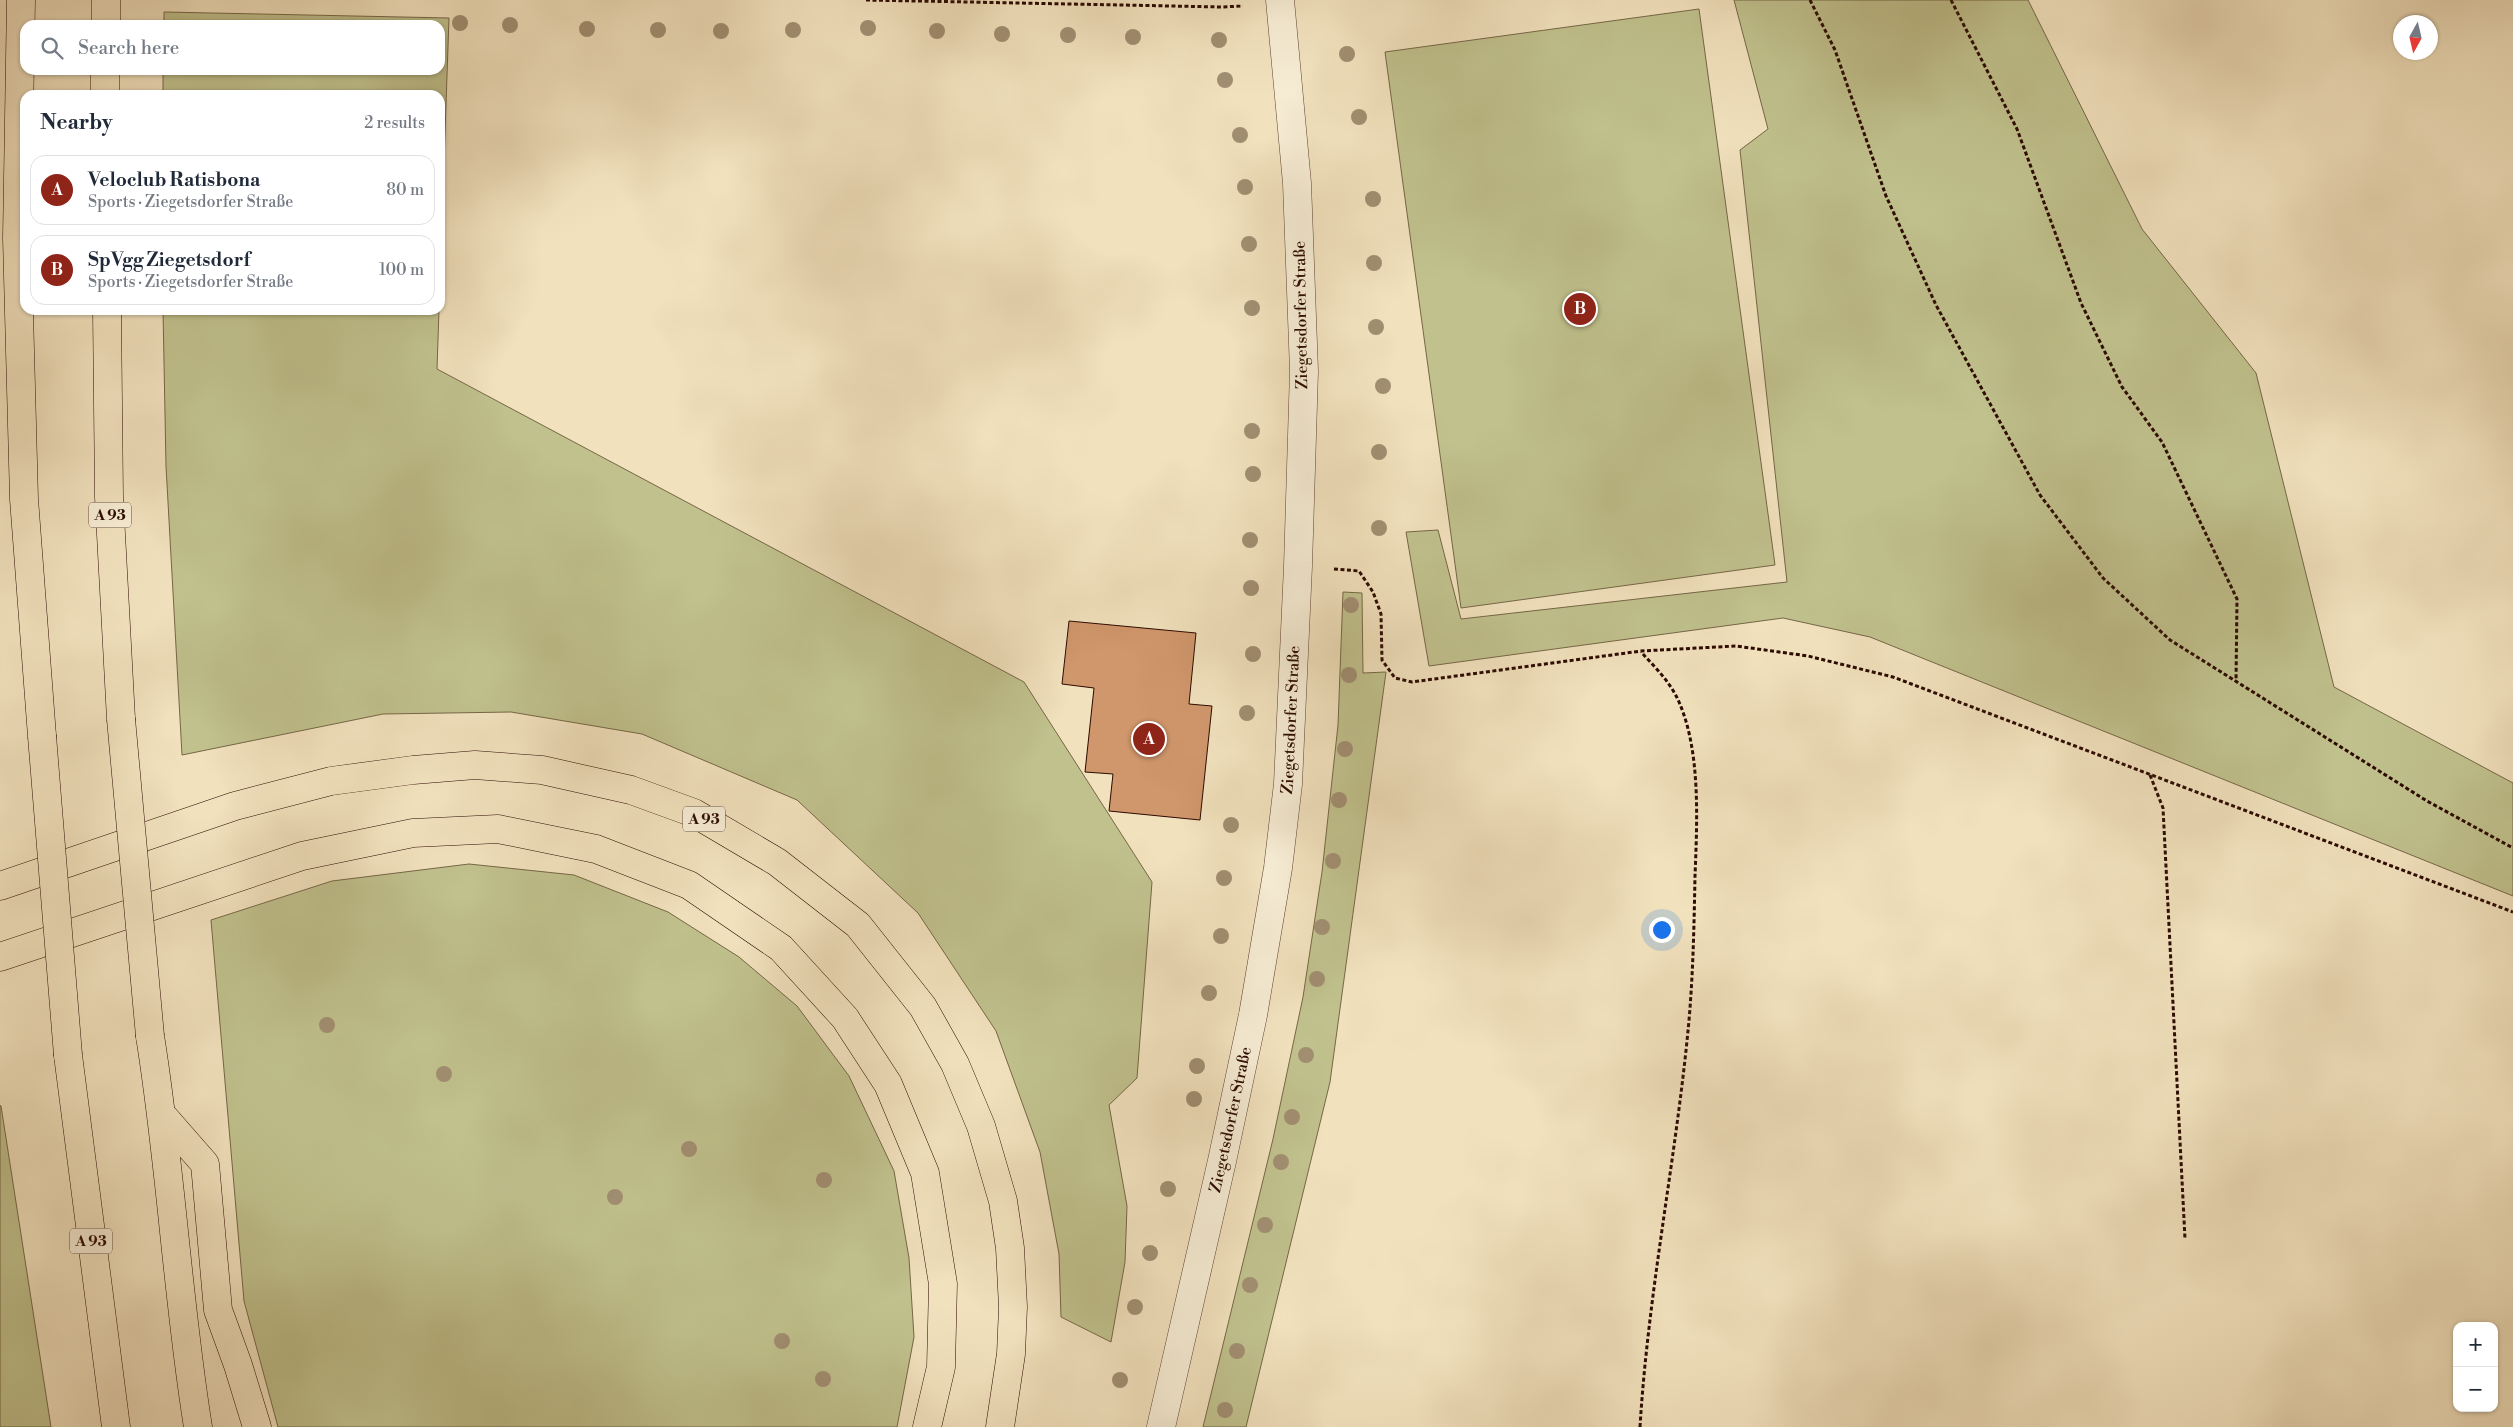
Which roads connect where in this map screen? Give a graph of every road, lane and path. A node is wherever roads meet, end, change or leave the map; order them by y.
1 (21, 0) edge
2 (106, 0) edge
3 (866, 0) edge
4 (1810, 0) edge
5 (1951, 0) edge
6 (1280, 2) edge
7 (21, 20) edge
8 (106, 20) edge
9 (20, 60) edge
10 (104, 75) edge
11 (105, 90) edge
12 (107, 315) edge
13 (1298, 566) junction
14 (1640, 651) junction
15 (2236, 682) junction
16 (2150, 775) junction
17 (2513, 848) edge
18 (0, 886) edge
19 (2513, 912) edge
20 (0, 957) edge
21 (163, 1116) junction
22 (2185, 1239) dead end
23 (116, 1427) edge
24 (198, 1427) edge
25 (257, 1427) edge
26 (926, 1427) edge
27 (1000, 1427) edge
28 (1161, 1427) edge
29 (1640, 1427) edge

1 - 7 highway, A 93, bridge
2 - 8 highway
3 - 6 path
4 - 15 path
5 - 15 path
6 - 13 street, Ziegetsdorfer Straße
9 - 23 highway, A 93, bridge
10 - 11 highway
12 - 21 highway, A 93, bridge
13 - 14 path
13 - 28 street, Ziegetsdorfer Straße
14 - 16 path
14 - 29 path
15 - 17 path
16 - 19 path
16 - 22 path
18 - 27 highway, A 93
20 - 26 highway
21 - 24 highway, A 93
21 - 25 highway

